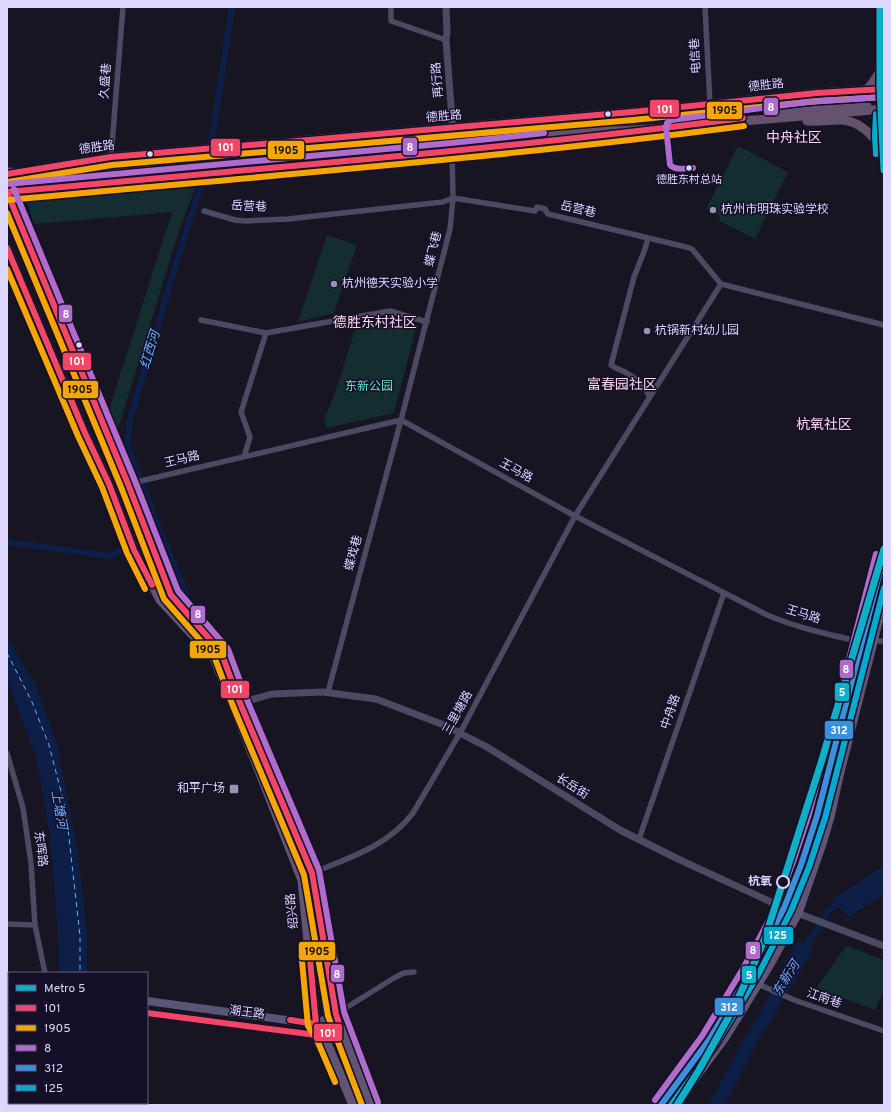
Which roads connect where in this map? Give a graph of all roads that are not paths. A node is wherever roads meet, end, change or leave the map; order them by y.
1 (123, 7) edge
2 (391, 7) edge
3 (446, 7) edge
4 (705, 7) edge
5 (446, 40) junction
6 (884, 63) edge
7 (884, 89) edge
8 (884, 95) edge
9 (710, 104) junction
10 (884, 105) edge
11 (884, 109) edge
12 (884, 114) edge
13 (807, 121) junction
14 (453, 128) junction
15 (650, 129) junction
16 (452, 151) junction
17 (884, 154) edge
18 (111, 157) junction
19 (884, 164) edge
20 (7, 173) edge
21 (55, 178) junction
22 (7, 180) edge
23 (7, 187) edge
24 (7, 192) edge
25 (453, 198) junction
26 (204, 211) dead end
27 (648, 238) junction
28 (7, 248) edge
29 (18, 277) junction
30 (7, 279) edge
31 (720, 284) junction
32 (201, 320) dead end
33 (427, 322) junction
34 (884, 325) edge
35 (266, 333) junction
36 (650, 397) junction
37 (401, 420) junction
38 (244, 457) junction
39 (133, 483) junction
40 (575, 516) junction
41 (884, 556) edge
42 (724, 593) junction
43 (884, 599) edge
44 (873, 641) junction
45 (884, 641) edge
46 (862, 642) junction
47 (328, 692) junction
48 (240, 703) junction
49 (460, 733) junction
50 (7, 753) edge
51 (639, 839) junction
52 (312, 872) junction
53 (784, 908) junction
54 (798, 913) junction
55 (7, 924) edge
56 (35, 925) junction
57 (884, 946) edge
58 (45, 972) edge
59 (414, 972) dead end
60 (758, 984) junction
61 (148, 1001) edge
62 (148, 1013) edge
63 (336, 1014) junction
64 (316, 1024) junction
65 (339, 1024) junction
66 (884, 1031) edge
67 (324, 1036) junction
68 (353, 1105) edge
69 (371, 1105) edge
70 (661, 1105) edge
71 (676, 1105) edge

1 - 18 street, 久盛巷
2 - 5 street
3 - 5 street, 再行路
4 - 9 street, 电信巷
5 - 14 street, 再行路
6 - 13 highway, bridge
7 - 9 main road, 德胜路
8 - 21 highway, bridge
9 - 14 main road, 德胜路
10 - 16 main road
11 - 15 highway, bridge
12 - 17 main road
13 - 15 highway, bridge
13 - 19 highway
14 - 16 street, 再行路
14 - 18 main road, 德胜路
15 - 21 highway, bridge
16 - 24 main road
16 - 25 street, 蝶飞巷
18 - 20 main road, 德胜路
20 - 21 highway, bridge
21 - 22 highway, bridge
21 - 23 highway, bridge
21 - 24 highway, bridge
24 - 39 main road, 绍兴路
25 - 26 street, 岳营巷
25 - 27 street, 岳营巷
25 - 33 street, 蝶飞巷
27 - 31 street, 岳营巷
27 - 36 street
28 - 29 main road, 绍兴路
29 - 30 street
29 - 64 main road, 绍兴路
31 - 34 street
31 - 36 street, 三里塘路
32 - 35 street
33 - 35 street
33 - 37 street, 蝶飞巷
35 - 38 street
36 - 40 street, 三里塘路
37 - 38 street, 王马路
37 - 40 street, 王马路
37 - 47 street, 蝶戏巷
38 - 39 street, 王马路
39 - 48 main road, 绍兴路
40 - 42 street, 王马路
40 - 49 street, 三里塘路
41 - 46 main road
42 - 46 street, 王马路
42 - 51 street, 中舟路
43 - 44 main road
44 - 45 street
44 - 54 main road
46 - 53 main road
47 - 48 street, 长岳街
47 - 49 street, 长岳街
48 - 52 main road, 绍兴路
49 - 51 street, 长岳街
49 - 52 street, 三里塘路
50 - 56 street, 东晖路
51 - 53 street, 长岳街
52 - 63 main road, 绍兴路
53 - 54 street, 长岳街
53 - 70 main road
54 - 57 street, 长岳街
54 - 60 main road
55 - 56 street
56 - 58 street, 东晖路
59 - 63 street
60 - 66 street, 江南巷
60 - 71 main road
61 - 64 main road, 潮王路
62 - 67 main road, 潮王路
63 - 64 main road
63 - 65 main road, 绍兴路
64 - 67 main road, 绍兴路
65 - 67 main road
65 - 69 main road, 绍兴路
67 - 68 main road, 绍兴路

